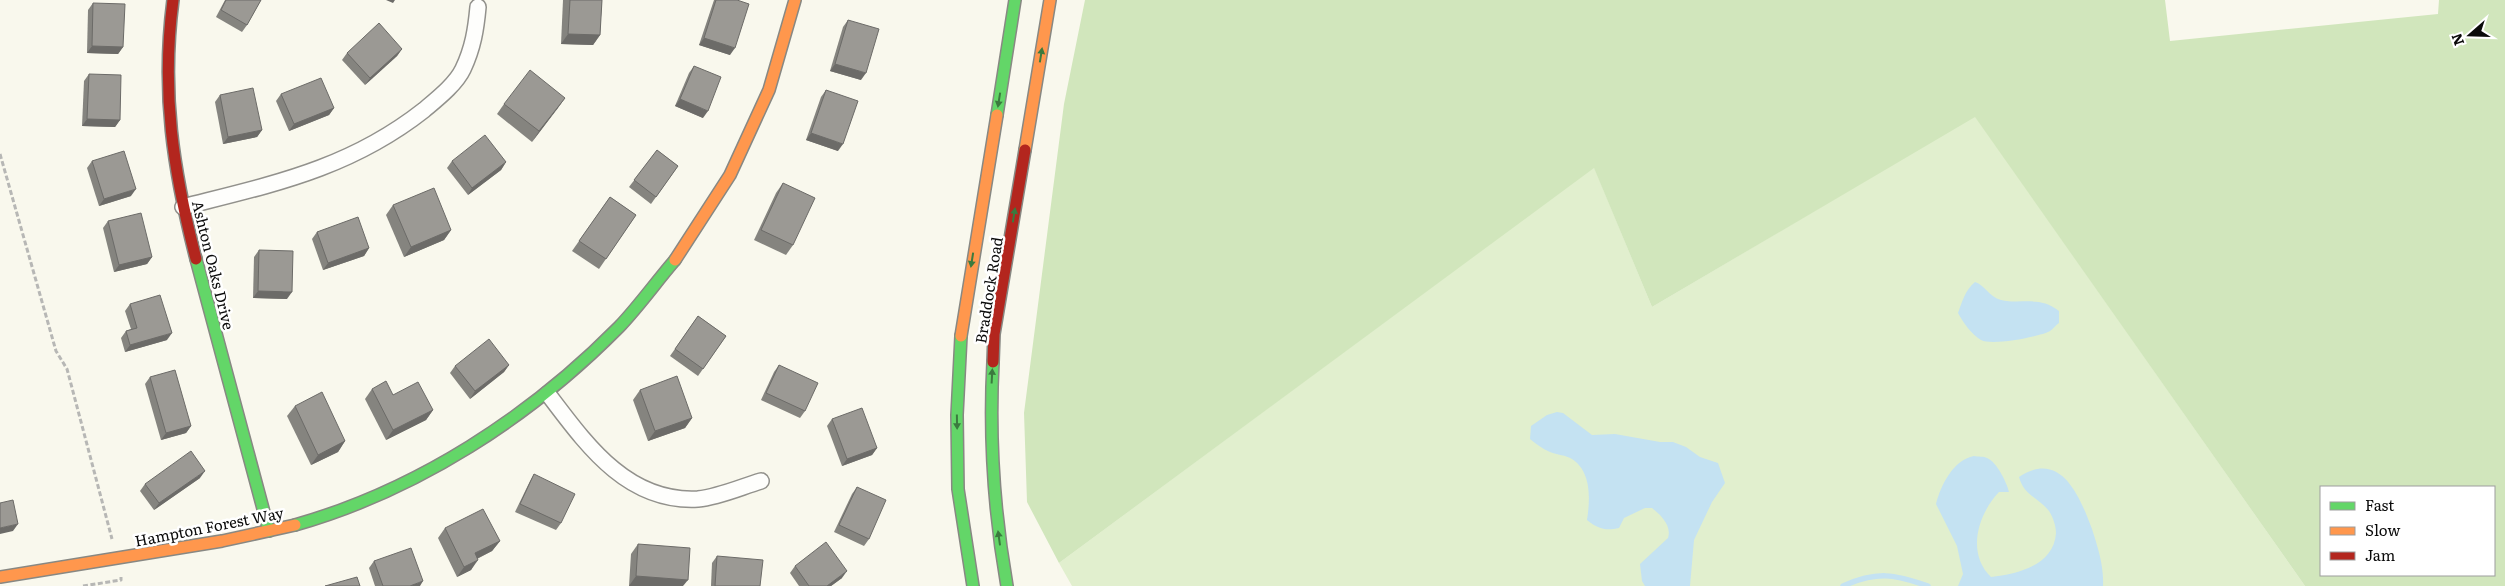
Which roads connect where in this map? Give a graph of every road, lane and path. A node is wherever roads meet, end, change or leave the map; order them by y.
1 (173, 0) edge
2 (795, 0) edge
3 (1015, 0) edge
4 (1050, 0) edge
5 (478, 7) dead end
6 (0, 154) edge
7 (184, 207) junction
8 (548, 394) junction
9 (760, 481) dead end
10 (269, 531) junction
11 (118, 558) junction
12 (0, 577) edge
13 (972, 586) edge
14 (1007, 586) edge

1 - 7 street, Ashton Oaks Drive
2 - 8 street, Hampton Forest Way
3 -> 13 street, Braddock Road
14 -> 4 street, Braddock Road
5 - 7 street
6 - 11 path
7 - 10 street, Ashton Oaks Drive
8 - 9 street
8 - 10 street, Hampton Forest Way
10 - 11 street, Hampton Forest Way
11 - 12 street, Hampton Forest Way

